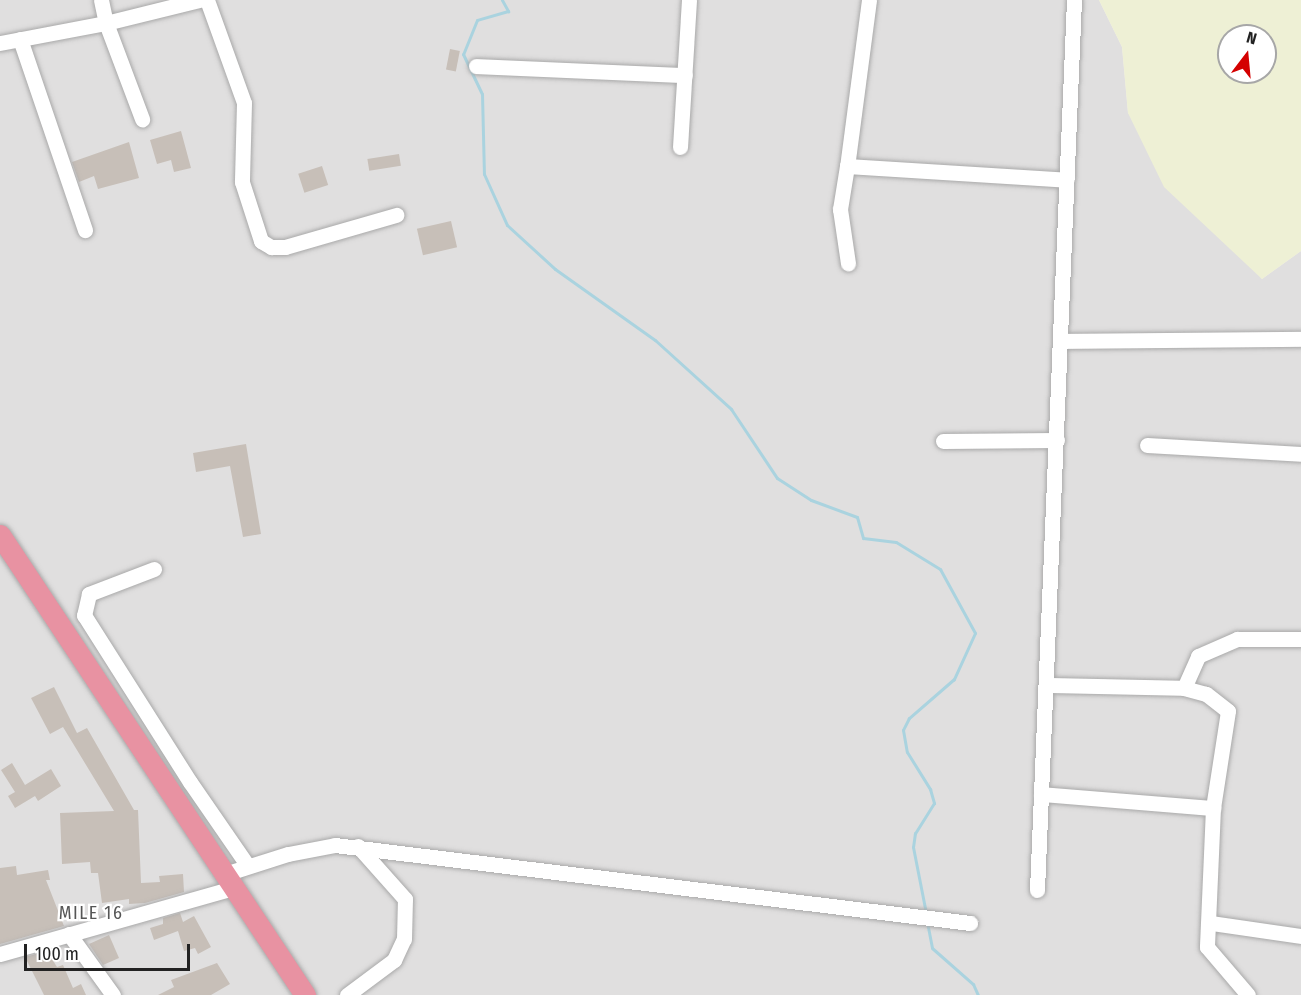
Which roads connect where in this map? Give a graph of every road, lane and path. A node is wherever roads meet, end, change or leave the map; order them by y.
1 (101, 0) edge
2 (199, 0) edge
3 (207, 0) edge
4 (689, 0) edge
5 (869, 0) edge
6 (1074, 0) edge
7 (106, 23) junction
8 (20, 39) junction
9 (0, 43) edge
10 (476, 66) dead end
11 (685, 75) junction
12 (142, 119) dead end
13 (680, 147) dead end
14 (847, 166) junction
15 (1067, 180) junction
16 (396, 215) dead end
17 (85, 230) dead end
18 (848, 263) dead end
19 (1301, 339) edge
20 (1060, 341) junction
21 (1057, 440) junction
22 (943, 441) dead end
23 (1147, 445) dead end
24 (1301, 454) edge
25 (0, 535) edge
26 (154, 569) dead end
27 (1301, 639) edge
28 (1046, 685) junction
29 (1184, 688) junction
30 (1041, 794) junction
31 (1213, 808) junction
32 (358, 846) junction
33 (249, 866) junction
34 (232, 880) junction
35 (1037, 891) dead end
36 (970, 923) dead end
37 (1211, 923) junction
38 (69, 934) junction
39 (1301, 936) edge
40 (0, 954) edge
41 (113, 995) edge
42 (305, 995) edge
43 (347, 995) edge
44 (1248, 995) edge

1 - 7 street
2 - 7 street
3 - 16 street
4 - 11 street
5 - 14 street
6 - 15 street
7 - 8 street
7 - 12 street
8 - 9 street
8 - 17 street
10 - 11 street
11 - 13 street
14 - 15 street
14 - 18 street
15 - 20 street
19 - 20 street
20 - 21 street
21 - 22 street
21 - 28 street
23 - 24 street
25 - 34 highway
26 - 33 street
27 - 29 street
28 - 29 street
28 - 30 street
29 - 31 street
30 - 31 street
30 - 35 street
31 - 37 street
32 - 33 street
32 - 36 street
32 - 43 street
33 - 34 street
34 - 38 street
34 - 42 highway
37 - 39 street
37 - 44 street
38 - 40 street
38 - 41 street

